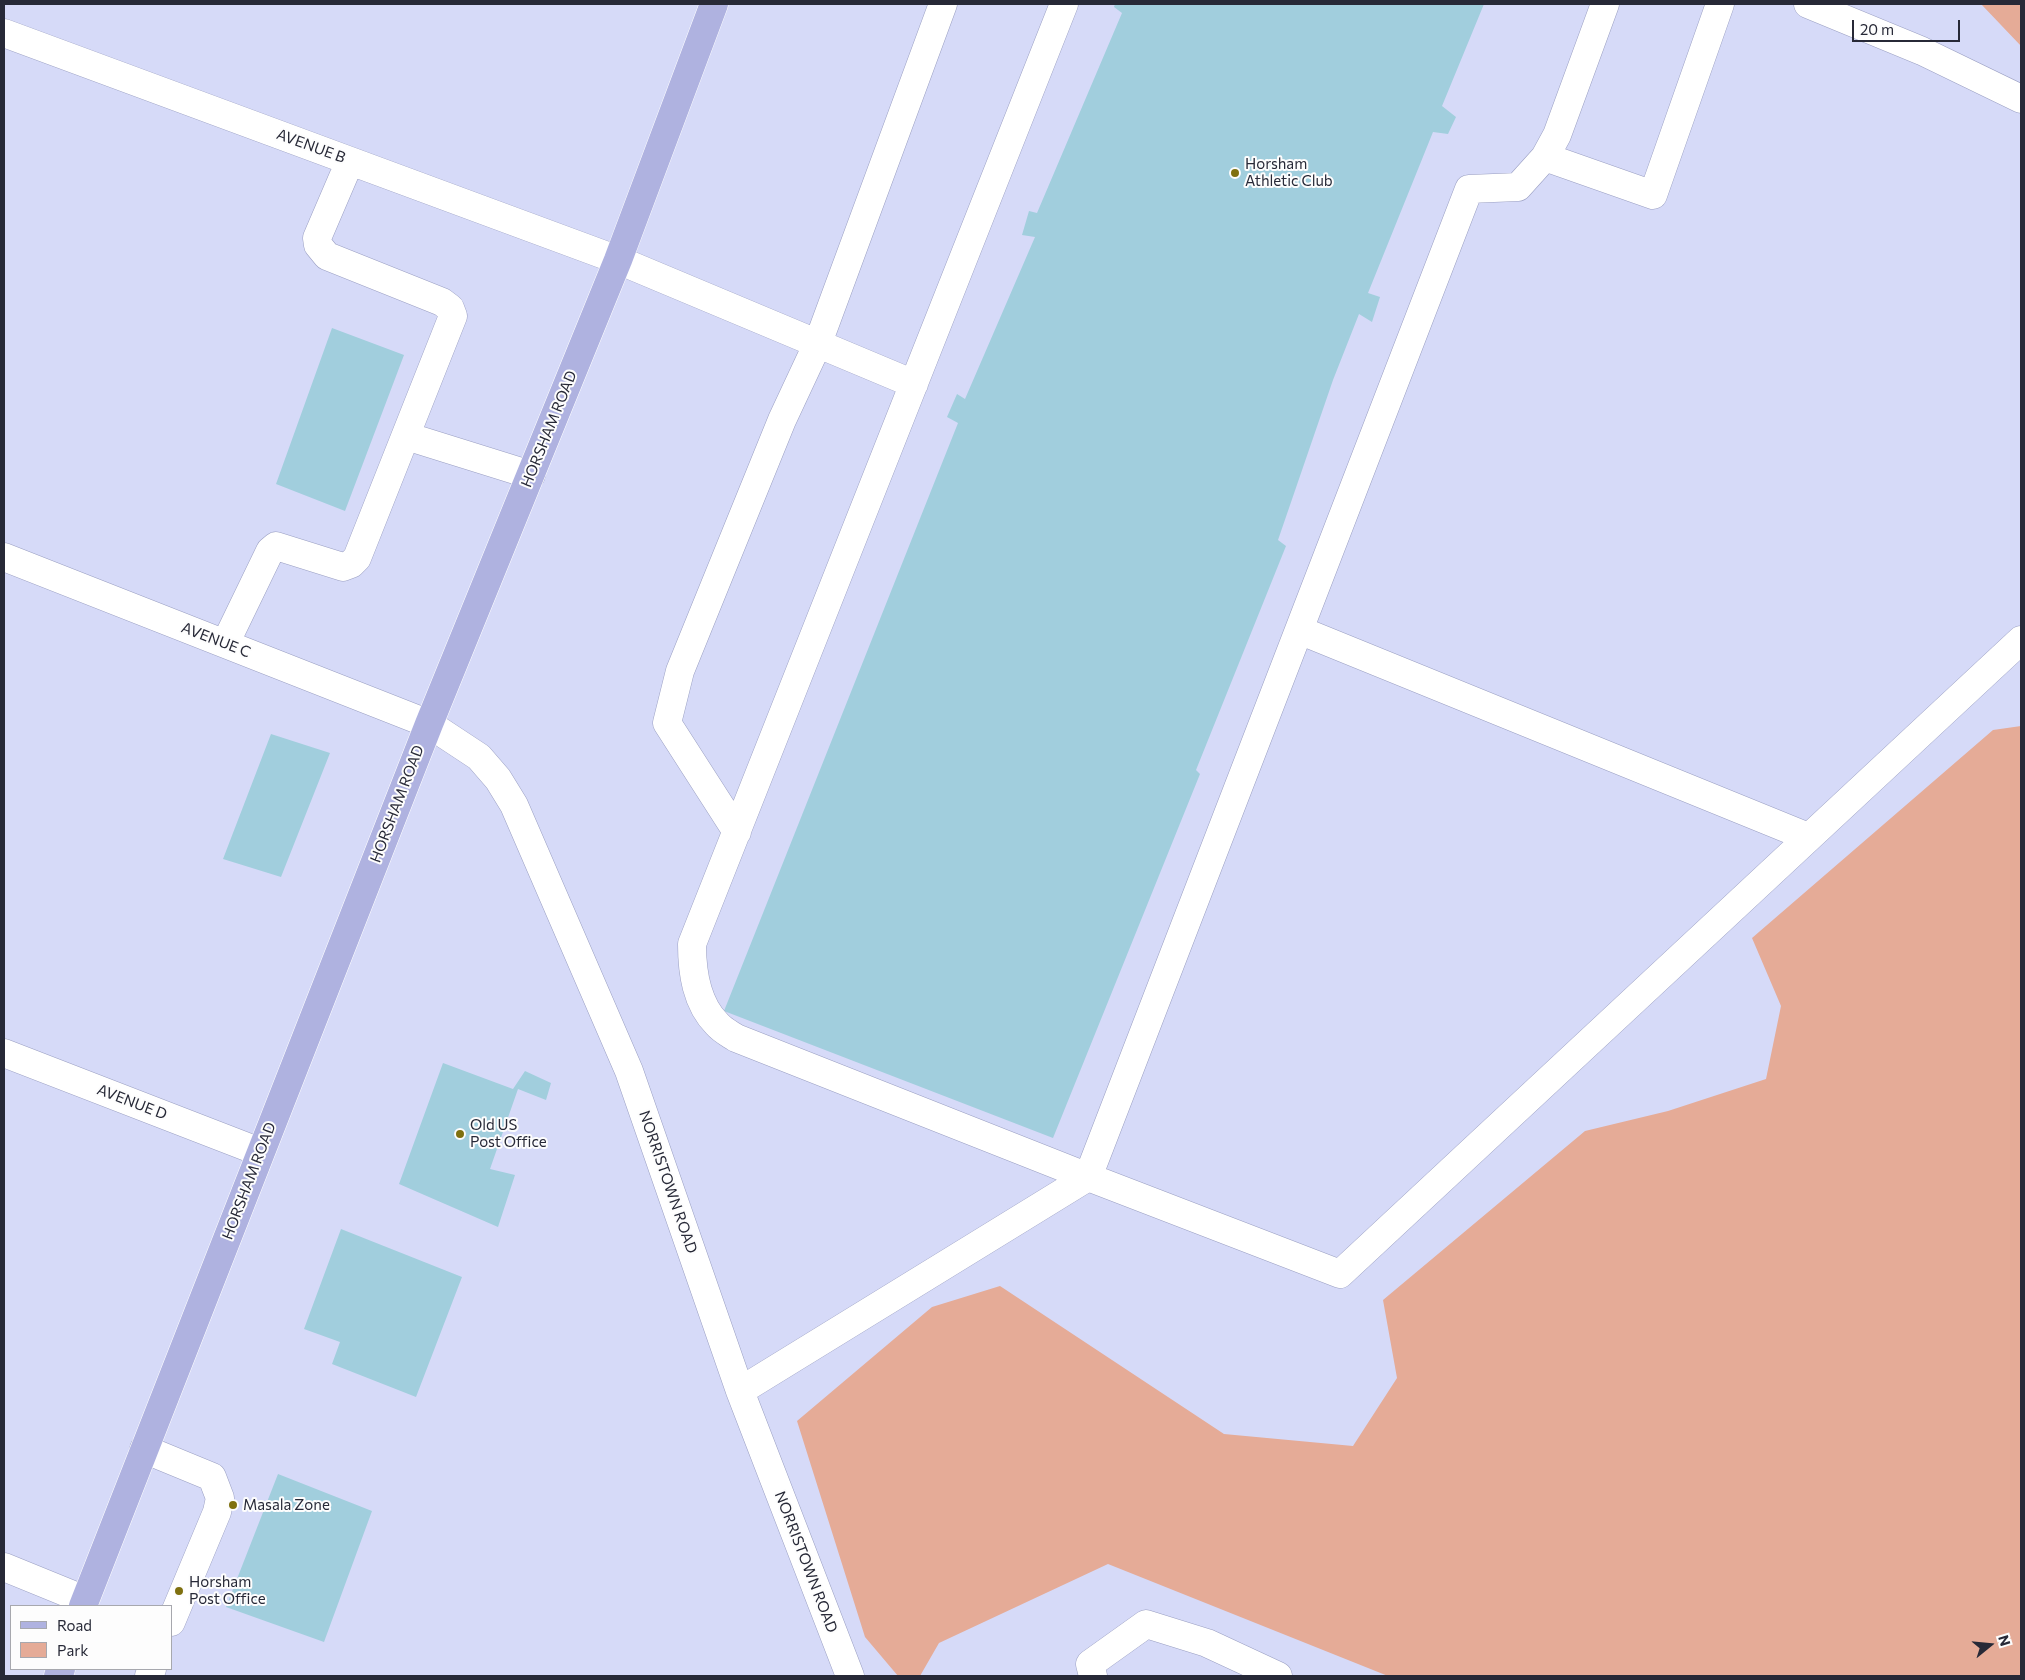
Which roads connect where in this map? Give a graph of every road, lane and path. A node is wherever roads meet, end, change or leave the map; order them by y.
1 (714, 4) edge
2 (944, 4) edge
3 (1064, 4) edge
4 (1605, 4) edge
5 (1720, 4) edge
6 (1808, 4) edge
7 (1863, 14) edge
8 (4, 33) edge
9 (2021, 99) edge
10 (1545, 157) junction
11 (350, 160) junction
12 (618, 260) junction
13 (818, 343) junction
14 (914, 384) junction
15 (406, 436) junction
16 (531, 475) junction
17 (4, 557) edge
18 (1299, 630) junction
19 (2021, 640) edge
20 (225, 644) junction
21 (428, 724) junction
22 (736, 832) junction
23 (1808, 837) junction
24 (4, 1053) edge
25 (260, 1152) junction
26 (1088, 1177) junction
27 (740, 1391) junction
28 (144, 1449) junction
29 (4, 1567) edge
30 (84, 1603) edge
31 (172, 1620) edge
32 (850, 1676) edge
33 (1093, 1676) edge
34 (1278, 1676) edge

1 - 12 main road, HORSHAM ROAD
2 - 13 street
3 - 14 street
4 - 10 street
5 - 10 street
6 - 7 street
7 - 9 street
8 - 11 street, AVENUE B
10 - 18 street
11 - 12 street, AVENUE B
11 - 15 street
12 - 13 street, AVENUE B
12 - 16 main road, HORSHAM ROAD
13 - 14 street, AVENUE B
13 - 22 street
14 - 22 street
15 - 16 street
15 - 20 street
16 - 21 main road, HORSHAM ROAD
17 - 20 street, AVENUE C
18 - 23 street
18 - 26 street
19 - 23 street
20 - 21 street, AVENUE C
21 - 25 main road, HORSHAM ROAD
21 - 27 street, NORRISTOWN ROAD
22 - 26 street
23 - 26 street
24 - 25 street, AVENUE D
25 - 28 main road, HORSHAM ROAD
26 - 27 street
27 - 32 street, NORRISTOWN ROAD
28 - 30 main road, HORSHAM ROAD
28 - 31 street
29 - 30 street
33 - 34 street

